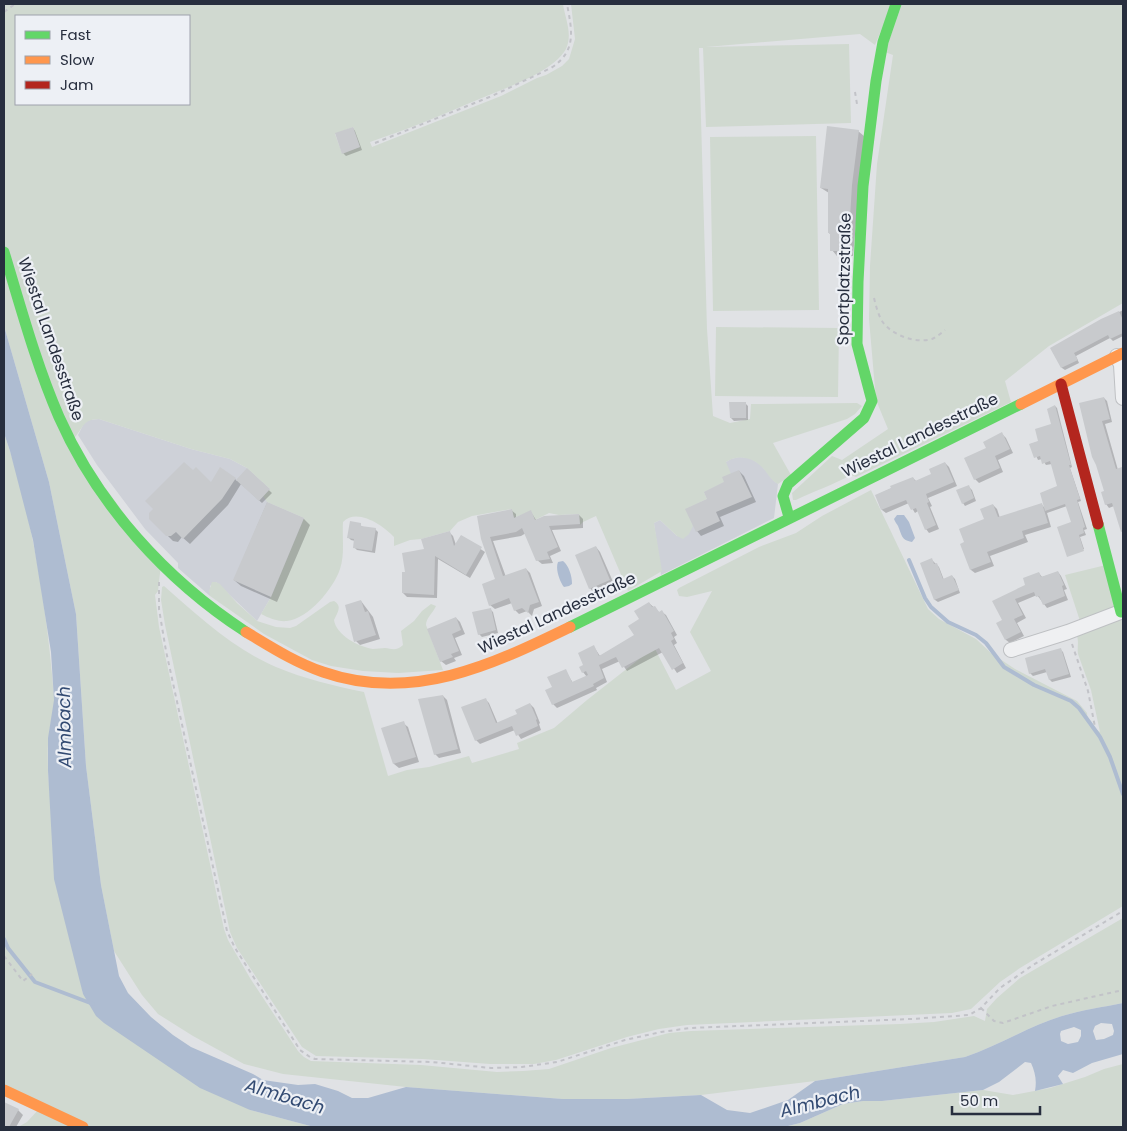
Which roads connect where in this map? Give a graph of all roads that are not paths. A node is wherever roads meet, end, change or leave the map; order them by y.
1 (896, 4) edge
2 (4, 252) edge
3 (1120, 355) edge
4 (1061, 384) junction
5 (1123, 398) edge
6 (789, 517) junction
7 (1122, 611) edge
8 (1011, 650) dead end
9 (4, 1090) edge
10 (84, 1127) edge

1 - 6 main road, Sportplatzstraße
2 - 6 main road, Wiestal Landesstraße
3 - 4 main road, Wiestal Landesstraße
3 - 5 street
4 - 6 main road, Wiestal Landesstraße
4 - 7 main road
7 - 8 street
9 - 10 main road

